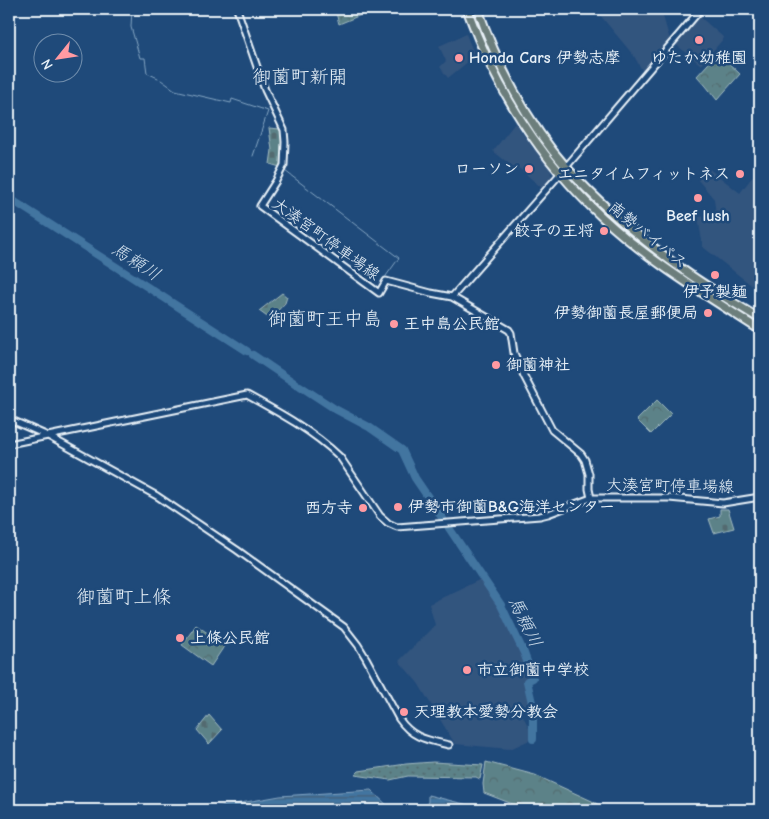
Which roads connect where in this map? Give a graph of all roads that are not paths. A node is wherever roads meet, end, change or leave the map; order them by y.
1 (238, 9) edge
2 (467, 9) edge
3 (478, 9) edge
4 (701, 9) edge
5 (566, 166) junction
6 (560, 174) junction
7 (452, 298) junction
8 (760, 319) edge
9 (760, 330) edge
10 (9, 420) edge
11 (48, 436) junction
12 (9, 444) edge
13 (760, 497) edge
14 (591, 498) junction
15 (450, 744) dead end

1 - 7 street, 大湊宮町停車場線
2 - 6 highway, 南勢バイパス
3 - 5 highway, 南勢バイパス
4 - 5 street
5 - 6 street
5 - 8 highway, 南勢バイパス
6 - 7 street
6 - 9 highway, 南勢バイパス
7 - 14 street, 大湊宮町停車場線
10 - 11 street
11 - 12 street
11 - 14 street
11 - 15 street
13 - 14 street, 大湊宮町停車場線

